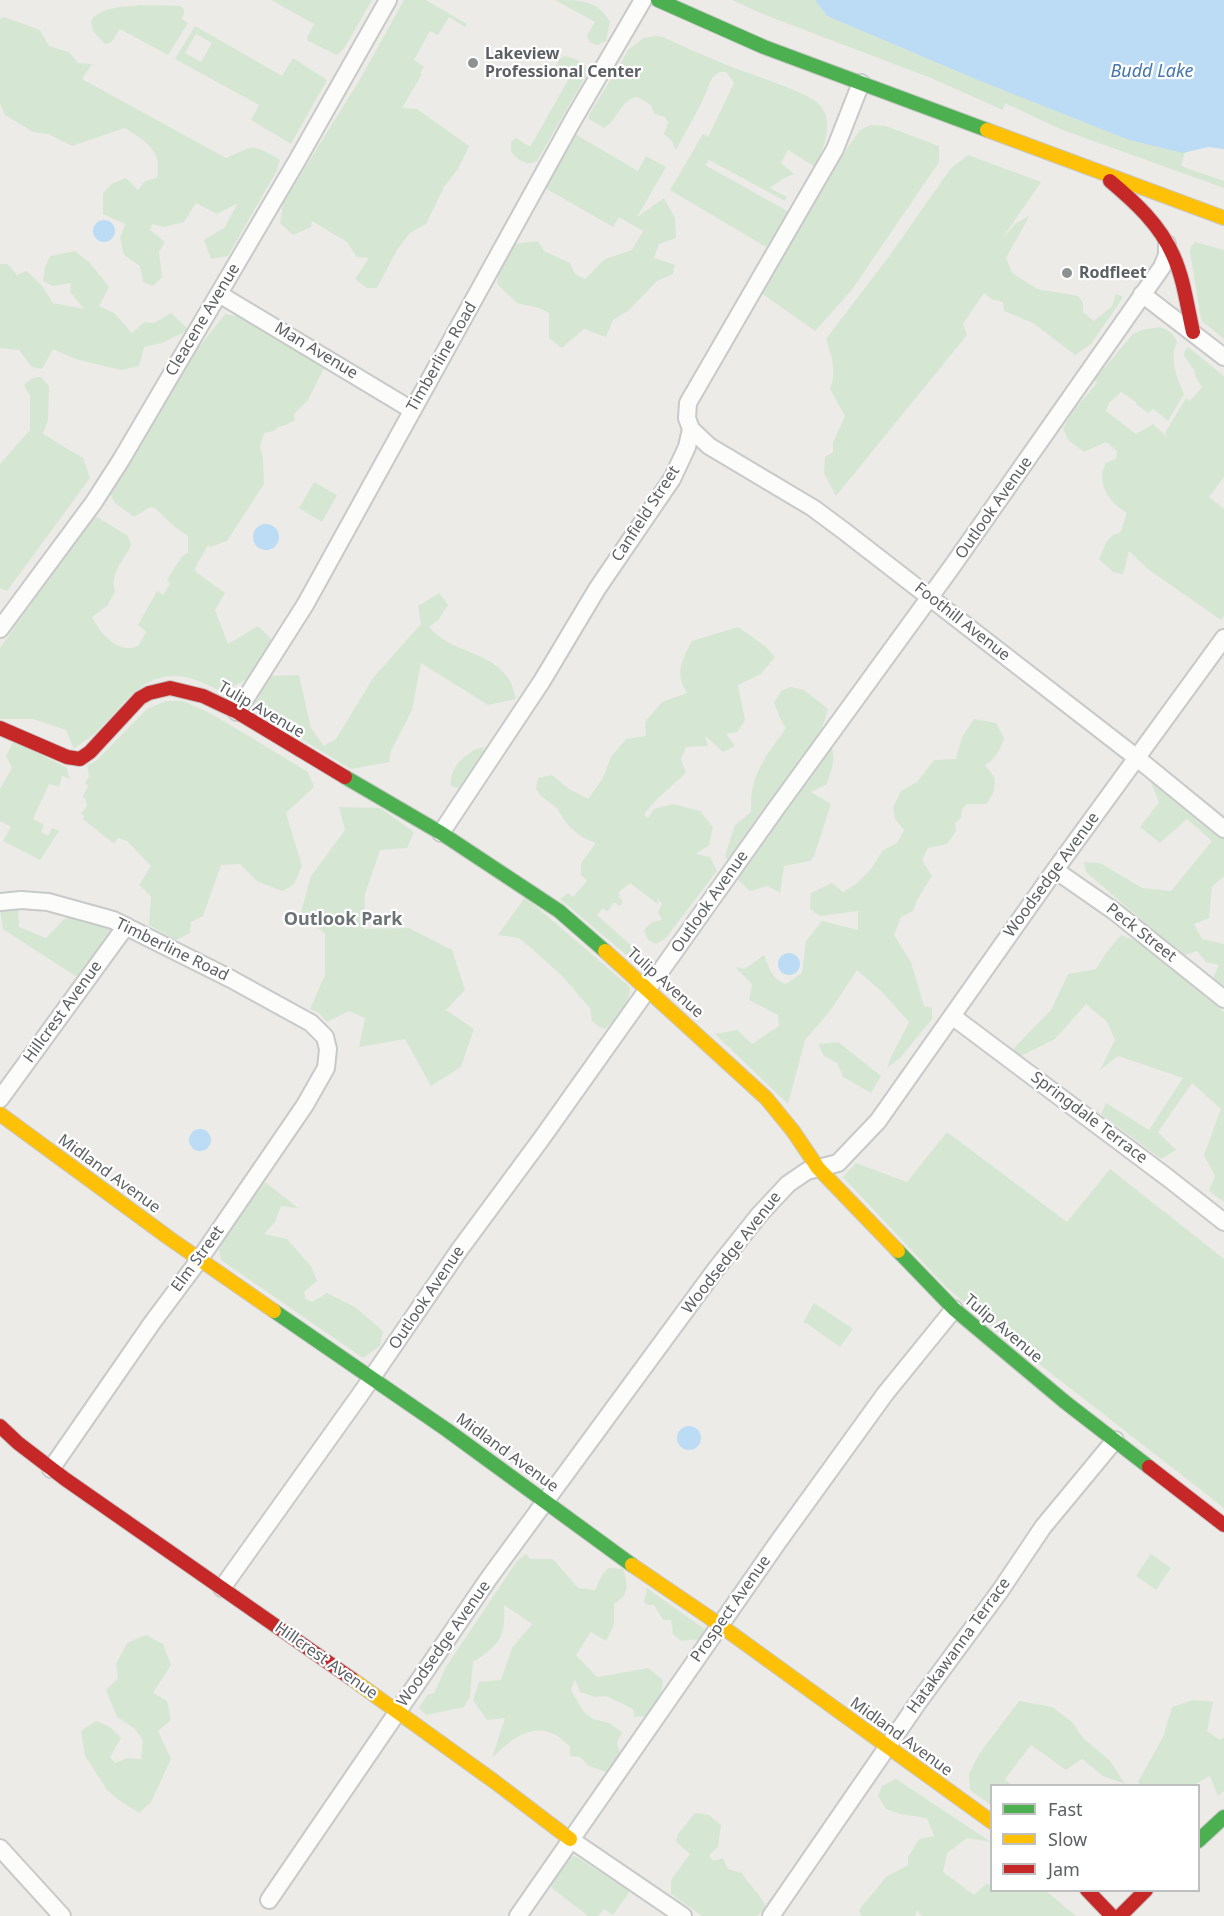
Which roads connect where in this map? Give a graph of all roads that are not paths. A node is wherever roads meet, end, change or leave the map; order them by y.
1 (388, 0) edge
2 (643, 0) edge
3 (658, 0) edge
4 (861, 83) junction
5 (1098, 171) junction
6 (1224, 218) edge
7 (1167, 243) junction
8 (219, 294) junction
9 (1142, 294) junction
10 (1192, 332) junction
11 (1224, 357) edge
12 (412, 411) junction
13 (691, 429) junction
14 (931, 597) junction
15 (0, 628) edge
16 (1224, 638) edge
17 (237, 712) junction
18 (0, 728) edge
19 (1137, 758) junction
20 (1224, 829) edge
21 (441, 833) junction
22 (1055, 870) junction
23 (0, 902) edge
24 (126, 926) junction
25 (648, 989) junction
26 (1224, 999) edge
27 (952, 1016) junction
28 (327, 1042) joint
29 (0, 1100) edge
30 (0, 1114) edge
31 (818, 1168) junction
32 (1224, 1222) edge
33 (199, 1260) junction
34 (954, 1309) junction
35 (372, 1378) junction
36 (0, 1426) edge
37 (1115, 1440) junction
38 (51, 1469) junction
39 (547, 1502) junction
40 (1224, 1525) edge
41 (222, 1588) junction
42 (720, 1625) junction
43 (398, 1712) junction
44 (887, 1747) junction
45 (1224, 1817) edge
46 (990, 1821) edge
47 (570, 1839) junction
48 (1200, 1839) edge
49 (0, 1848) edge
50 (1089, 1892) edge
51 (1144, 1892) edge
52 (269, 1900) dead end
53 (62, 1916) edge
54 (518, 1916) edge
55 (683, 1916) edge
56 (771, 1916) edge
57 (1112, 1916) edge
58 (1120, 1916) edge

1 - 8 street, Cleacene Avenue
2 - 12 street, Timberline Road
3 - 4 street
4 - 5 street
4 - 13 street, Canfield Street
5 - 6 street
5 - 7 street
7 - 9 street, Outlook Avenue
7 - 10 street
8 - 12 street, Man Avenue
8 - 15 street, Cleacene Avenue
9 - 10 street
9 - 14 street, Outlook Avenue
10 - 11 street
12 - 17 street, Timberline Road
13 - 14 street, Foothill Avenue
13 - 21 street, Canfield Street
14 - 19 street, Foothill Avenue
14 - 25 street, Outlook Avenue
16 - 19 street, Woodsedge Avenue
17 - 18 street, Tulip Avenue
17 - 21 street, Tulip Avenue
19 - 20 street, Foothill Avenue
19 - 22 street, Woodsedge Avenue
21 - 25 street, Tulip Avenue
22 - 26 street, Peck Street
22 - 27 street, Woodsedge Avenue
23 - 24 street, Timberline Road
24 - 28 street, Timberline Road
24 - 29 street, Hillcrest Avenue
25 - 31 street, Tulip Avenue
25 - 35 street, Outlook Avenue
27 - 31 street, Woodsedge Avenue
27 - 32 street, Springdale Terrace
28 - 33 street, Elm Street
30 - 33 street, Midland Avenue
31 - 34 street, Tulip Avenue
31 - 39 street, Woodsedge Avenue
33 - 35 street, Midland Avenue
33 - 38 street, Elm Street
34 - 37 street, Tulip Avenue
34 - 42 street, Prospect Avenue
35 - 39 street, Midland Avenue
35 - 41 street, Outlook Avenue
36 - 38 street, Hillcrest Avenue
37 - 40 street, Tulip Avenue
37 - 44 street, Hatakawanna Terrace
38 - 41 street, Hillcrest Avenue
39 - 42 street, Midland Avenue
39 - 43 street, Woodsedge Avenue
41 - 43 street, Hillcrest Avenue
42 - 44 street, Midland Avenue
42 - 47 street, Prospect Avenue
43 - 47 street, Hillcrest Avenue
43 - 52 street, Woodsedge Avenue
44 - 46 street, Midland Avenue
44 - 56 street, Hatakawanna Terrace
45 - 48 street
47 - 54 street, Prospect Avenue
47 - 55 street, Hillcrest Avenue
49 - 53 street
50 - 57 street
51 - 58 street

